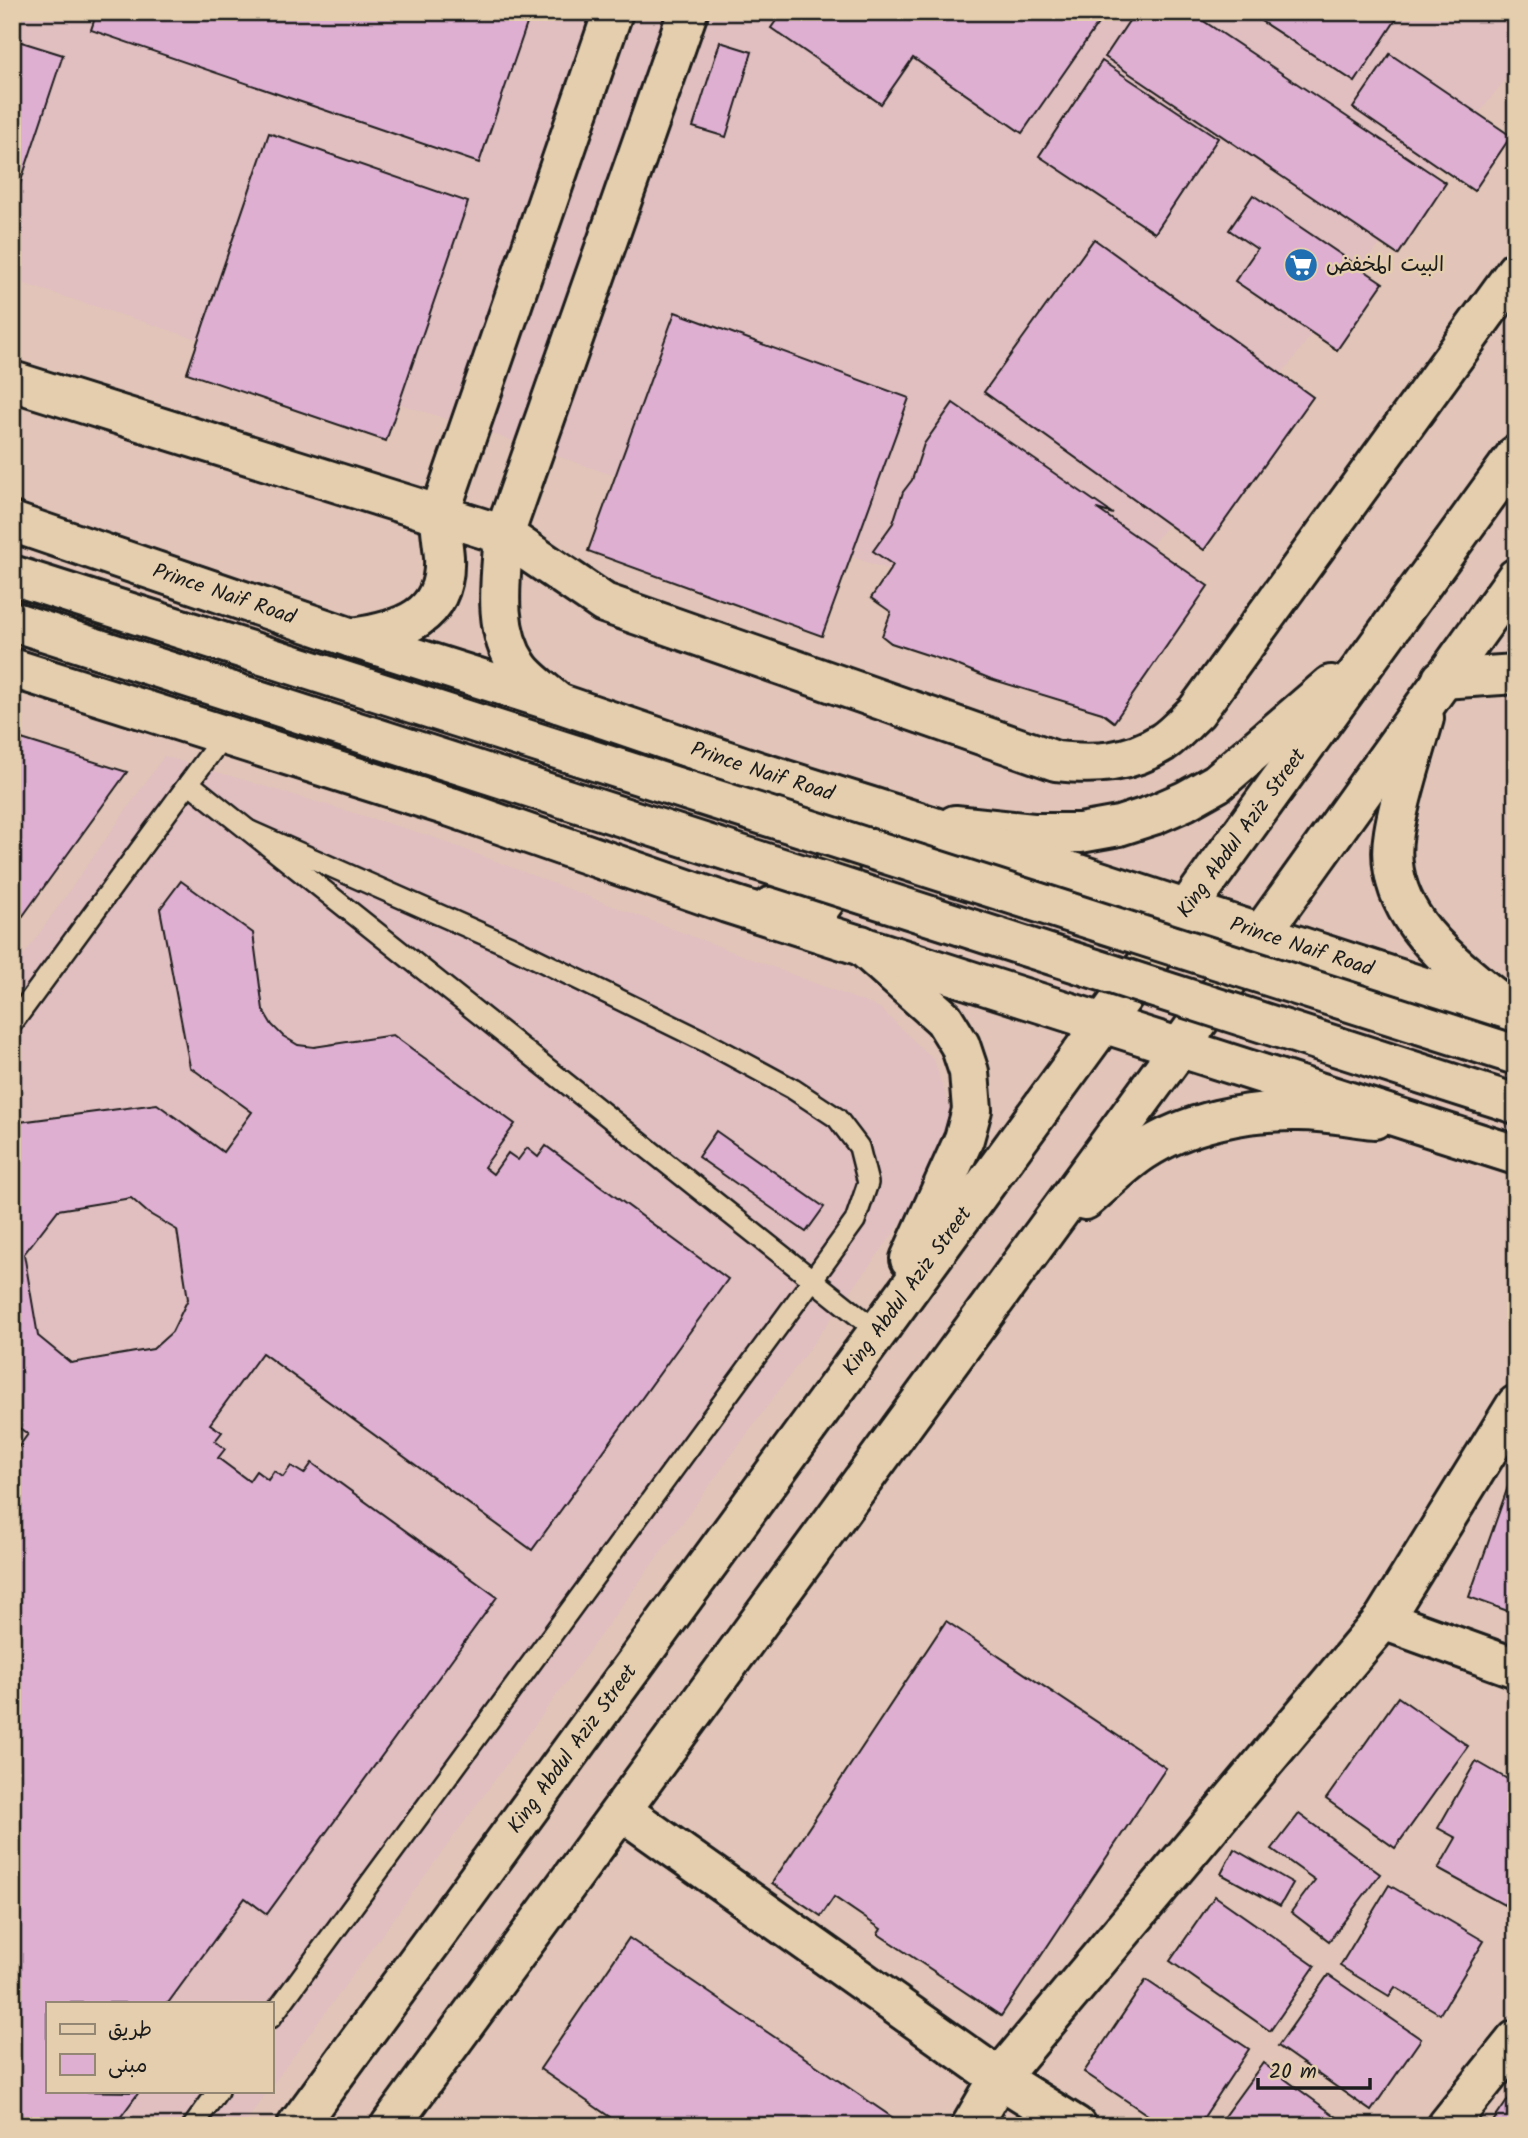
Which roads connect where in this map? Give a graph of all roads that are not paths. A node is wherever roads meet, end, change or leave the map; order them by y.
1 (612, 12) edge
2 (688, 12) edge
3 (1516, 271) edge
4 (12, 381) edge
5 (1516, 456) edge
6 (440, 513) junction
7 (12, 522) edge
8 (503, 535) junction
9 (12, 575) edge
10 (1516, 578) edge
11 (12, 621) edge
12 (352, 638) junction
13 (1380, 643) junction
14 (12, 668) edge
15 (1516, 674) edge
16 (1436, 687) junction
17 (558, 703) junction
18 (224, 735) junction
19 (757, 771) junction
20 (189, 783) junction
21 (916, 821) junction
22 (250, 831) junction
23 (726, 902) junction
24 (1186, 910) junction
25 (1260, 935) junction
26 (859, 943) junction
27 (1516, 1016) edge
28 (1103, 1023) junction
29 (12, 1024) edge
30 (1180, 1047) junction
31 (1516, 1055) edge
32 (1516, 1104) edge
33 (1421, 1124) junction
34 (1516, 1155) edge
35 (1038, 1240) junction
36 (813, 1279) junction
37 (877, 1331) junction
38 (1516, 1405) edge
39 (1383, 1620) junction
40 (1516, 1668) edge
41 (622, 1811) junction
42 (273, 2015) edge
43 (1516, 2040) edge
44 (999, 2078) junction
45 (217, 2092) edge
46 (193, 2126) edge
47 (297, 2126) edge
48 (390, 2126) edge
49 (971, 2126) edge
50 (1076, 2126) edge
51 (1447, 2126) edge

1 - 6 street
2 - 8 street
3 - 8 street
4 - 6 street
5 - 13 street, King Abdul Aziz Street
6 - 8 street
6 - 12 street
7 - 12 street, Prince Naif Road
8 - 17 street
9 - 31 street, bridge
10 - 16 street
11 - 32 street, bridge
12 - 17 street, Prince Naif Road
13 - 21 street
13 - 24 street, King Abdul Aziz Street
14 - 18 street
15 - 16 street
16 - 25 street
16 - 27 street
17 - 19 street, Prince Naif Road
18 - 20 lane
18 - 23 street
19 - 21 street, Prince Naif Road
19 - 23 street
20 - 22 lane
20 - 29 lane
21 - 24 street, Prince Naif Road
22 - 36 lane
22 - 36 lane
23 - 26 street
24 - 25 street, Prince Naif Road
24 - 28 street, King Abdul Aziz Street
25 - 27 street, Prince Naif Road
25 - 30 street
26 - 28 street
26 - 37 street
28 - 30 street
28 - 37 street, King Abdul Aziz Street
30 - 33 street
30 - 35 street
33 - 34 street
33 - 35 street
35 - 41 street
36 - 37 lane
36 - 42 lane
37 - 47 street, King Abdul Aziz Street
38 - 39 street
39 - 40 street
39 - 44 street
41 - 44 street
41 - 48 street
43 - 51 street
44 - 49 street
44 - 50 street
45 - 46 lane

